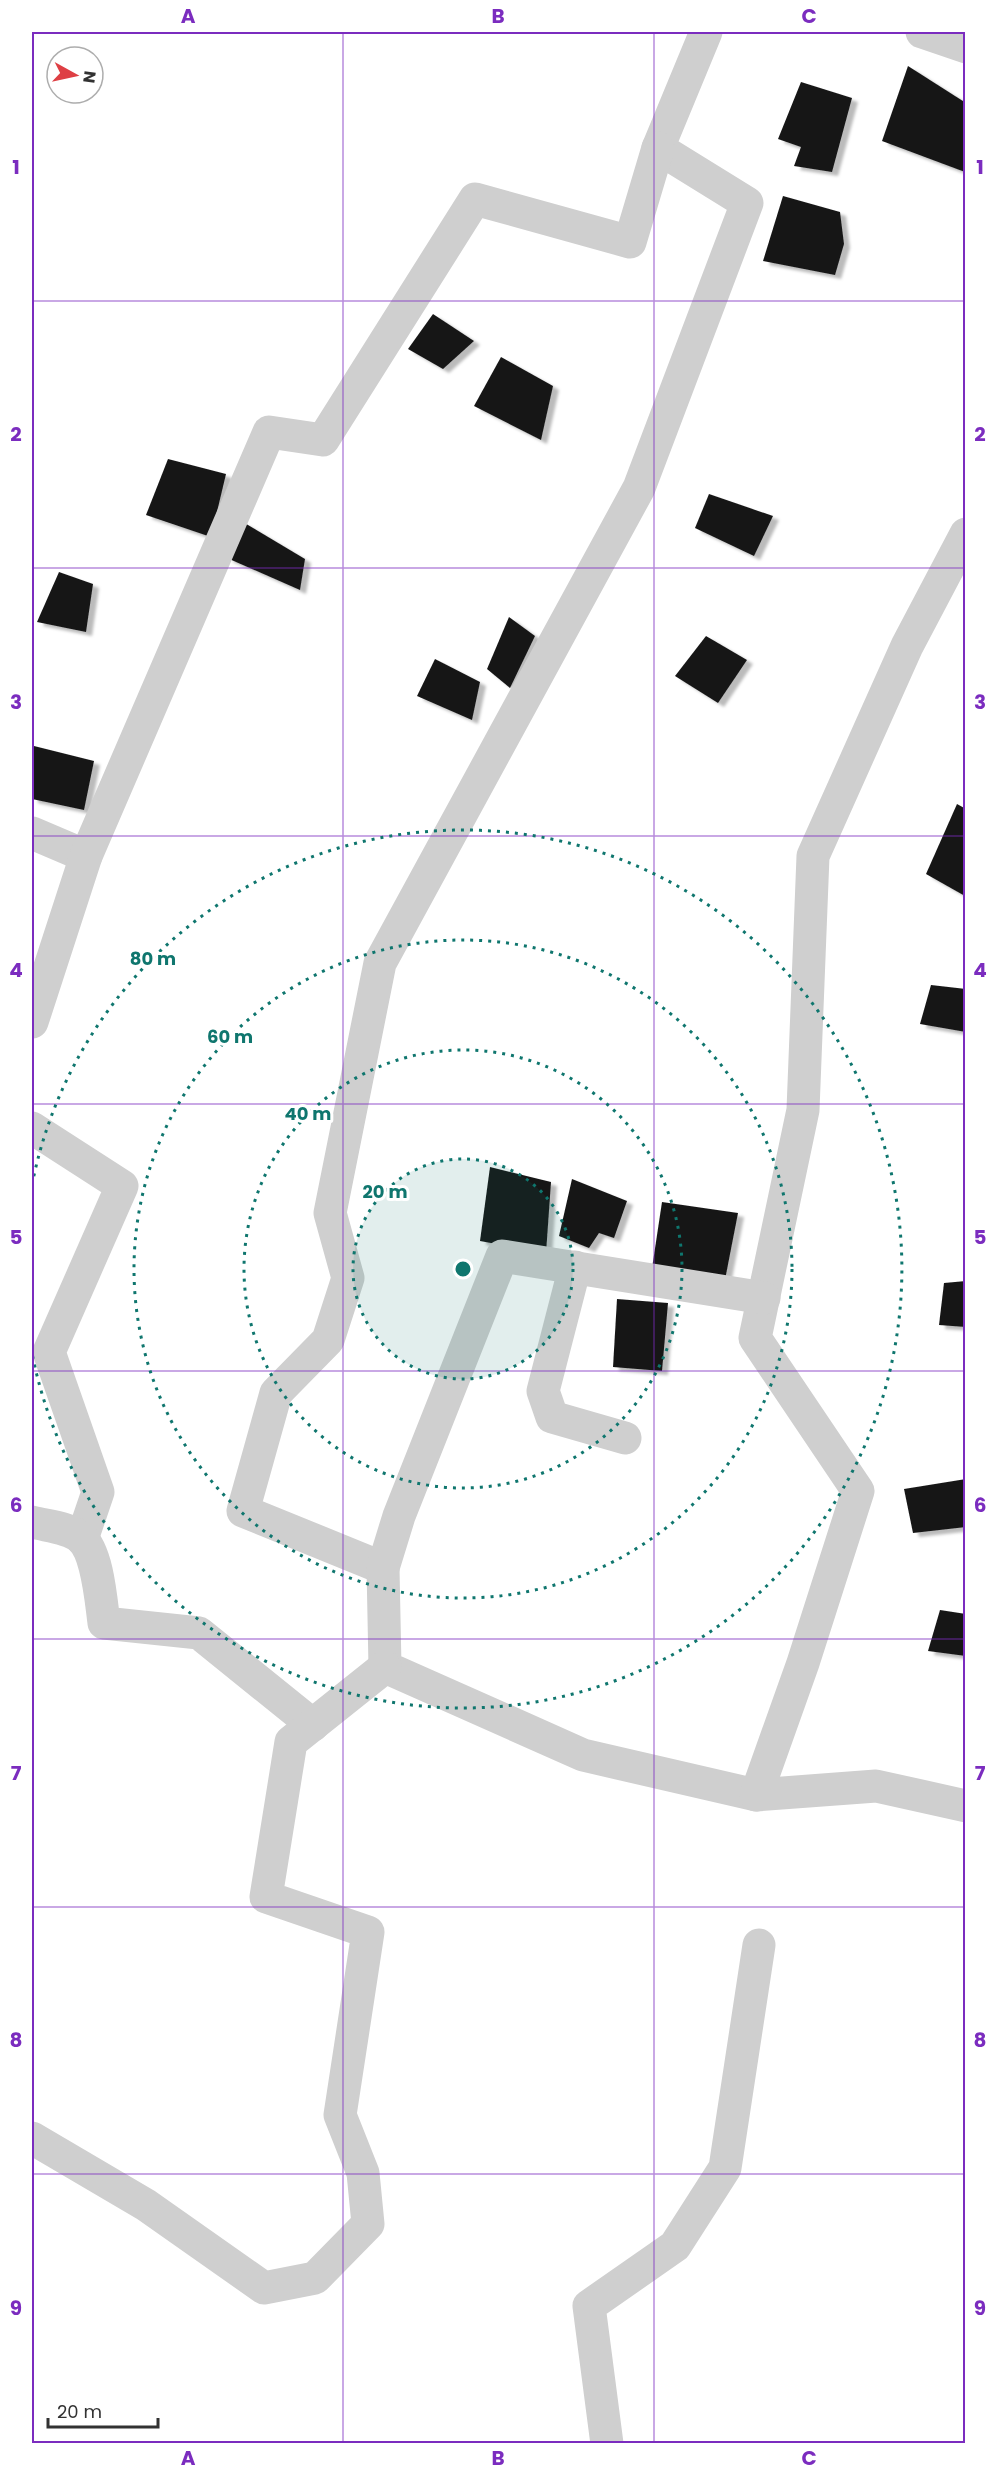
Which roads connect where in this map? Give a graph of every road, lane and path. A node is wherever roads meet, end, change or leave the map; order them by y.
1 (706, 32) edge
2 (922, 32) edge
3 (966, 47) edge
4 (658, 148) junction
5 (966, 534) edge
6 (32, 834) edge
7 (86, 856) junction
8 (32, 1022) edge
9 (32, 1128) edge
10 (575, 1267) junction
11 (764, 1298) junction
12 (625, 1438) dead end
13 (32, 1522) edge
14 (82, 1539) junction
15 (383, 1568) junction
16 (385, 1667) junction
17 (313, 1725) junction
18 (756, 1796) junction
19 (964, 1803) edge
20 (759, 1945) dead end
21 (32, 2138) edge
22 (607, 2444) edge

1 - 4 street
2 - 3 street
4 - 7 street
4 - 15 street
5 - 11 street
6 - 7 street
7 - 8 street
9 - 14 street
10 - 11 street
10 - 12 street
10 - 15 street
11 - 18 street
13 - 14 street
14 - 17 street
15 - 16 street
16 - 17 street
16 - 18 street
17 - 21 street
18 - 19 street
20 - 22 street

